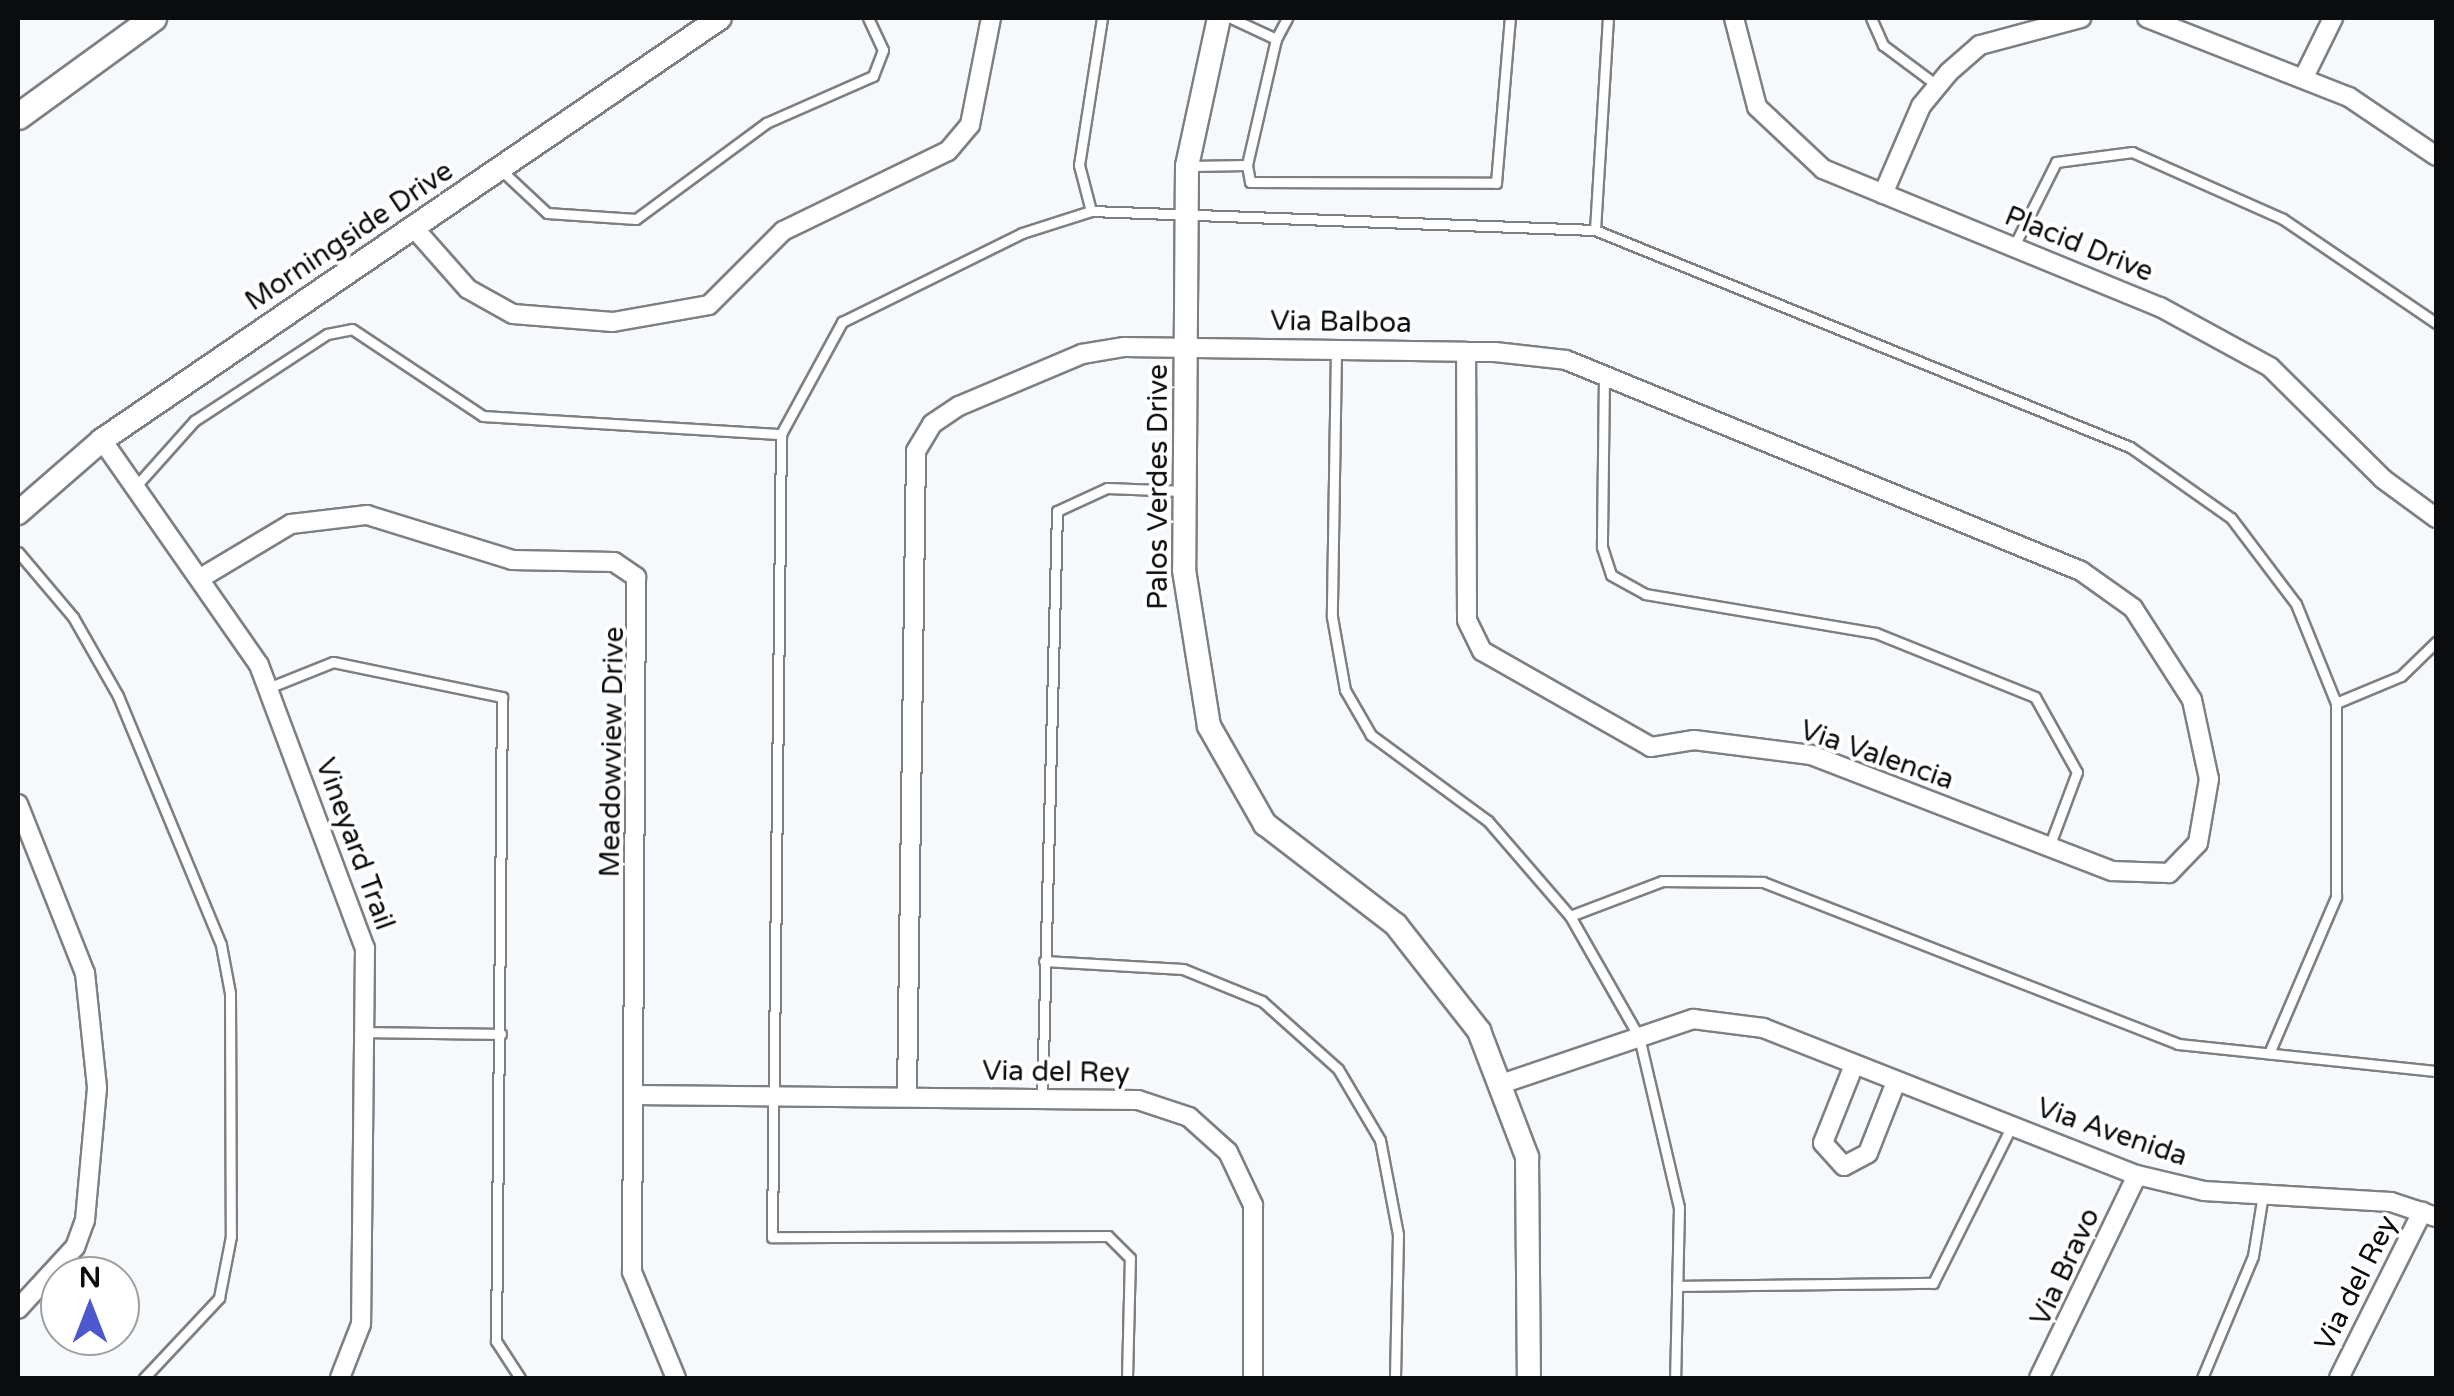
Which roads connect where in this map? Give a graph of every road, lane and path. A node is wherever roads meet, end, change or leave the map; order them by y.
1 (153, 18) edge
2 (720, 18) edge
3 (868, 18) edge
4 (991, 18) edge
5 (1102, 18) edge
6 (1220, 18) edge
7 (1232, 18) edge
8 (1288, 18) edge
9 (1510, 18) edge
10 (1608, 18) edge
11 (1734, 18) edge
12 (1871, 18) edge
13 (2081, 18) edge
14 (2147, 18) edge
15 (2333, 18) edge
16 (2191, 24) edge
17 (1276, 39) junction
18 (2304, 77) junction
19 (1938, 86) junction
20 (18, 116) edge
21 (2436, 156) edge
22 (1247, 165) junction
23 (1187, 166) junction
24 (501, 170) junction
25 (1883, 194) junction
26 (1090, 212) junction
27 (1187, 216) junction
28 (414, 228) junction
29 (1595, 230) junction
30 (2014, 246) junction
31 (2436, 323) edge
32 (1187, 348) junction
33 (1336, 350) junction
34 (1466, 352) junction
35 (1604, 374) junction
36 (781, 434) junction
37 (102, 440) junction
38 (137, 484) junction
39 (1185, 491) junction
40 (18, 513) edge
41 (2436, 518) edge
42 (18, 552) edge
43 (204, 576) junction
44 (2436, 642) edge
45 (268, 688) junction
46 (2336, 704) junction
47 (18, 804) edge
48 (2198, 843) joint
49 (2049, 847) junction
50 (1570, 916) junction
51 (1044, 961) junction
52 (364, 1032) junction
53 (500, 1034) junction
54 (1639, 1037) junction
55 (2269, 1053) junction
56 (1854, 1065) junction
57 (2436, 1071) edge
58 (1896, 1082) junction
59 (1504, 1083) junction
60 (634, 1095) junction
61 (770, 1095) junction
62 (907, 1096) junction
63 (1042, 1098) junction
64 (2011, 1126) junction
65 (2137, 1175) junction
66 (2263, 1194) junction
67 (2429, 1214) edge
68 (1677, 1286) junction
69 (18, 1310) edge
70 (144, 1378) edge
71 (340, 1378) edge
72 (520, 1378) edge
73 (676, 1378) edge
74 (1127, 1378) edge
75 (1253, 1378) edge
76 (1395, 1378) edge
77 (1528, 1378) edge
78 (1676, 1378) edge
79 (2038, 1378) edge
80 (2202, 1378) edge
81 (2339, 1378) edge

1 - 20 main road
2 - 24 street, Morningside Drive
3 - 24 lane
4 - 28 street
5 - 26 lane
6 - 23 street, Palos Verdes Drive
7 - 17 lane
8 - 17 lane
9 - 22 lane
10 - 29 lane
11 - 25 street, Placid Drive
12 - 19 lane
13 - 19 street
14 - 16 street
15 - 18 street
16 - 18 street
17 - 22 lane
18 - 21 street
19 - 25 street
22 - 23 lane
23 - 27 street, Palos Verdes Drive
24 - 28 street, Morningside Drive
25 - 30 street, Placid Drive
26 - 27 lane
26 - 36 lane
27 - 29 lane
27 - 32 street, Palos Verdes Drive
28 - 37 street, Morningside Drive
29 - 46 lane
30 - 31 lane
30 - 41 street, Placid Drive
32 - 33 street, Via Balboa
32 - 39 street, Palos Verdes Drive
32 - 62 street, Via Balboa
33 - 34 street, Via Balboa
33 - 50 lane
34 - 35 street, Via Balboa
34 - 49 street, Via Valencia
35 - 48 street, Via Balboa
35 - 49 lane
36 - 38 lane
36 - 61 lane
37 - 38 street, Vineyard Trail
37 - 40 street, Morningside Drive
38 - 43 street, Vineyard Trail
39 - 51 lane
39 - 59 street, Palos Verdes Drive
42 - 70 lane
43 - 45 street, Vineyard Trail
43 - 60 street, Meadowview Drive
44 - 46 lane
45 - 52 street, Vineyard Trail
45 - 53 lane
46 - 55 lane
47 - 69 street
48 - 49 street, Via Valencia
50 - 54 lane
50 - 55 lane
51 - 63 lane
51 - 76 lane
52 - 53 lane
52 - 71 street, Vineyard Trail
53 - 72 lane
54 - 56 street, Via Avenida
54 - 59 street, Via Avenida
54 - 68 lane
55 - 57 lane
56 - 58 street, Via Avenida
56 - 58 street
58 - 64 street, Via Avenida
59 - 77 street, Palos Verdes Drive
60 - 61 street, Via del Rey
60 - 73 street, Meadowview Drive
61 - 62 street, Via del Rey
61 - 74 lane
62 - 63 street, Via del Rey
63 - 75 street, Via del Rey
64 - 65 street, Via Avenida
64 - 68 lane
65 - 66 street, Via Avenida
65 - 79 street, Via Bravo
66 - 67 street, Via Avenida
66 - 80 lane
67 - 81 street, Via del Rey
68 - 78 lane

